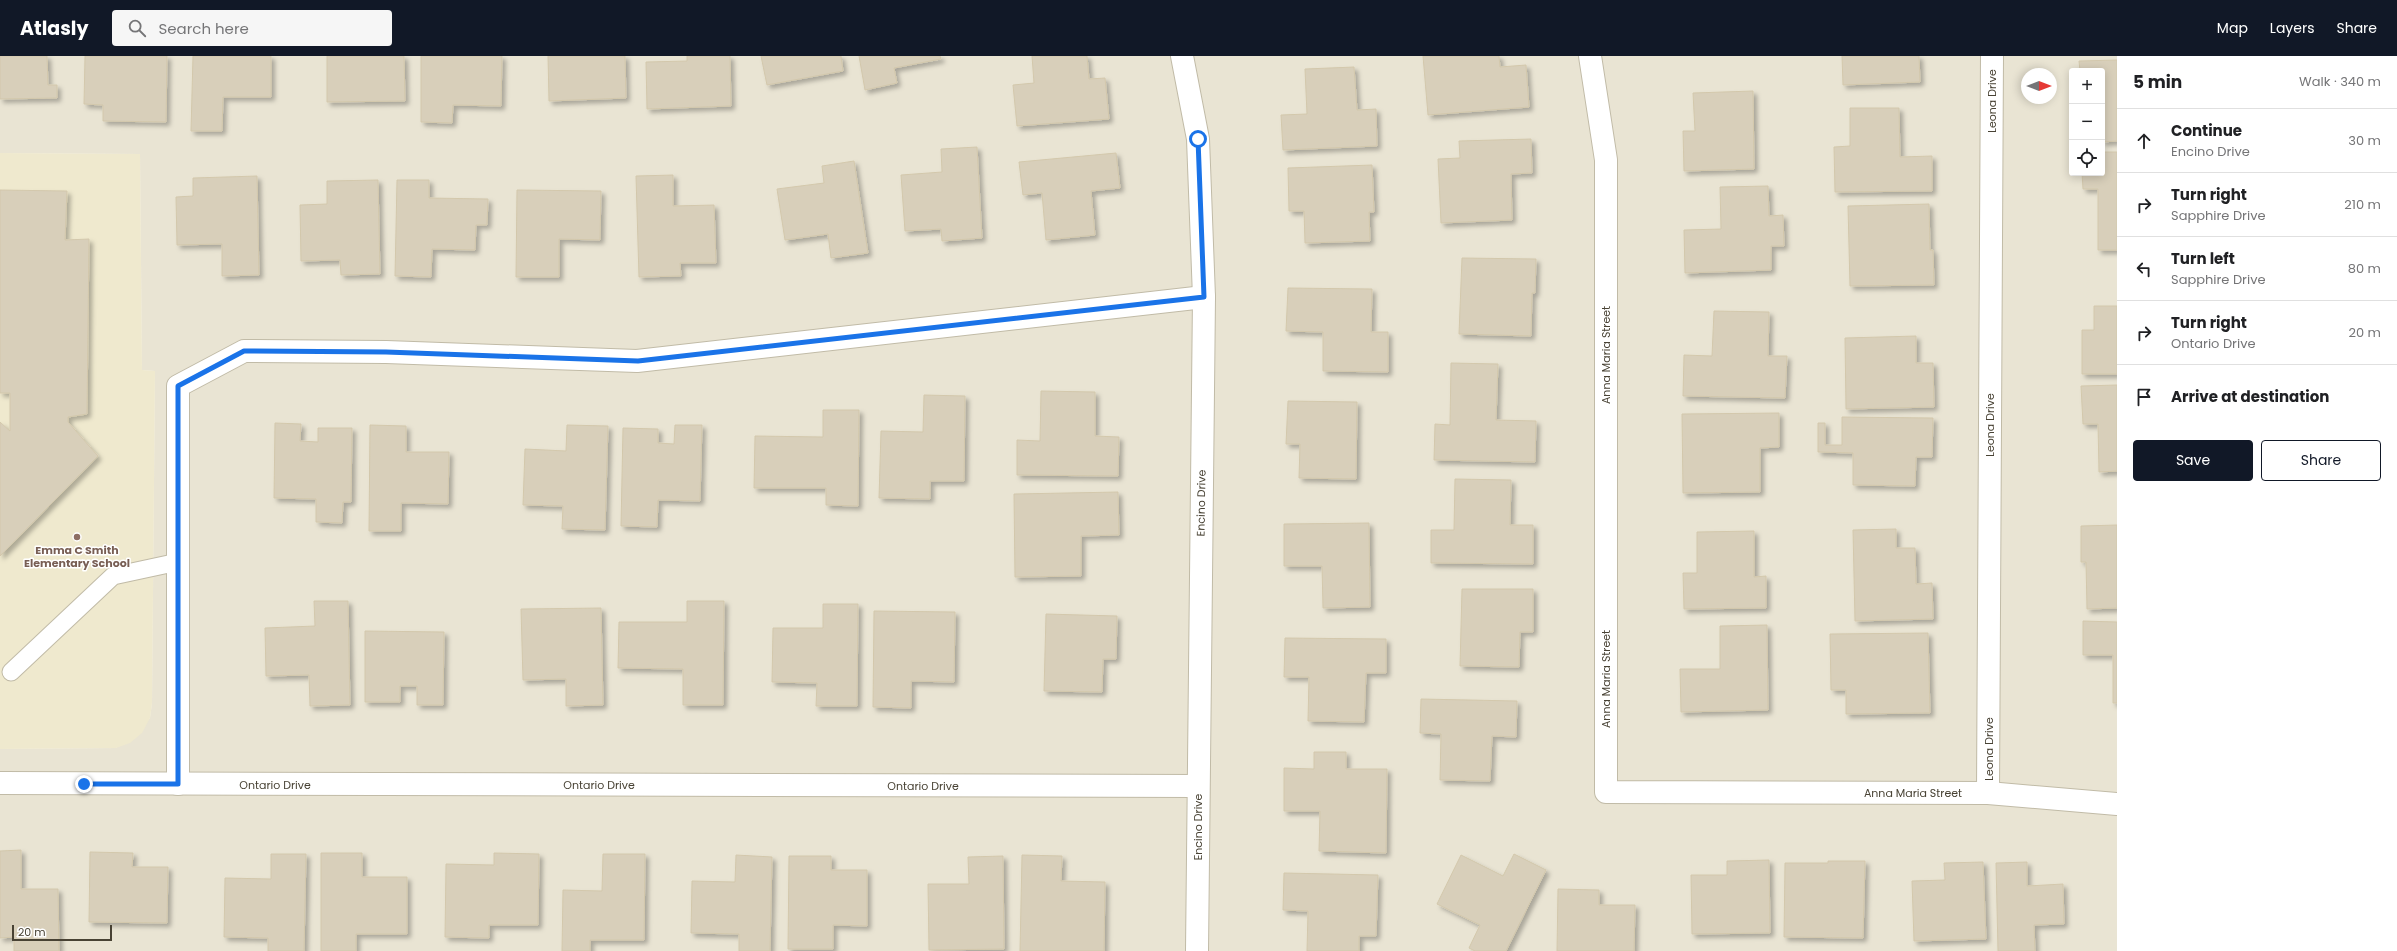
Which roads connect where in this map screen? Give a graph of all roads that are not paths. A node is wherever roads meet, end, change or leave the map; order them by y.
1 (1182, 56) edge
2 (1590, 56) edge
3 (1992, 56) edge
4 (1204, 297) junction
5 (178, 562) junction
6 (11, 672) dead end
7 (0, 783) edge
8 (178, 784) junction
9 (1198, 786) junction
10 (1988, 793) junction
11 (2117, 804) edge
12 (1197, 951) edge

1 - 4 street, Encino Drive
2 - 10 street, Anna Maria Street
3 - 10 street, Leona Drive
4 - 5 street
4 - 9 street, Encino Drive
5 - 6 lane
5 - 8 street
7 - 8 street, Ontario Drive
8 - 9 street, Ontario Drive
9 - 12 street, Encino Drive
10 - 11 street, Anna Maria Street

